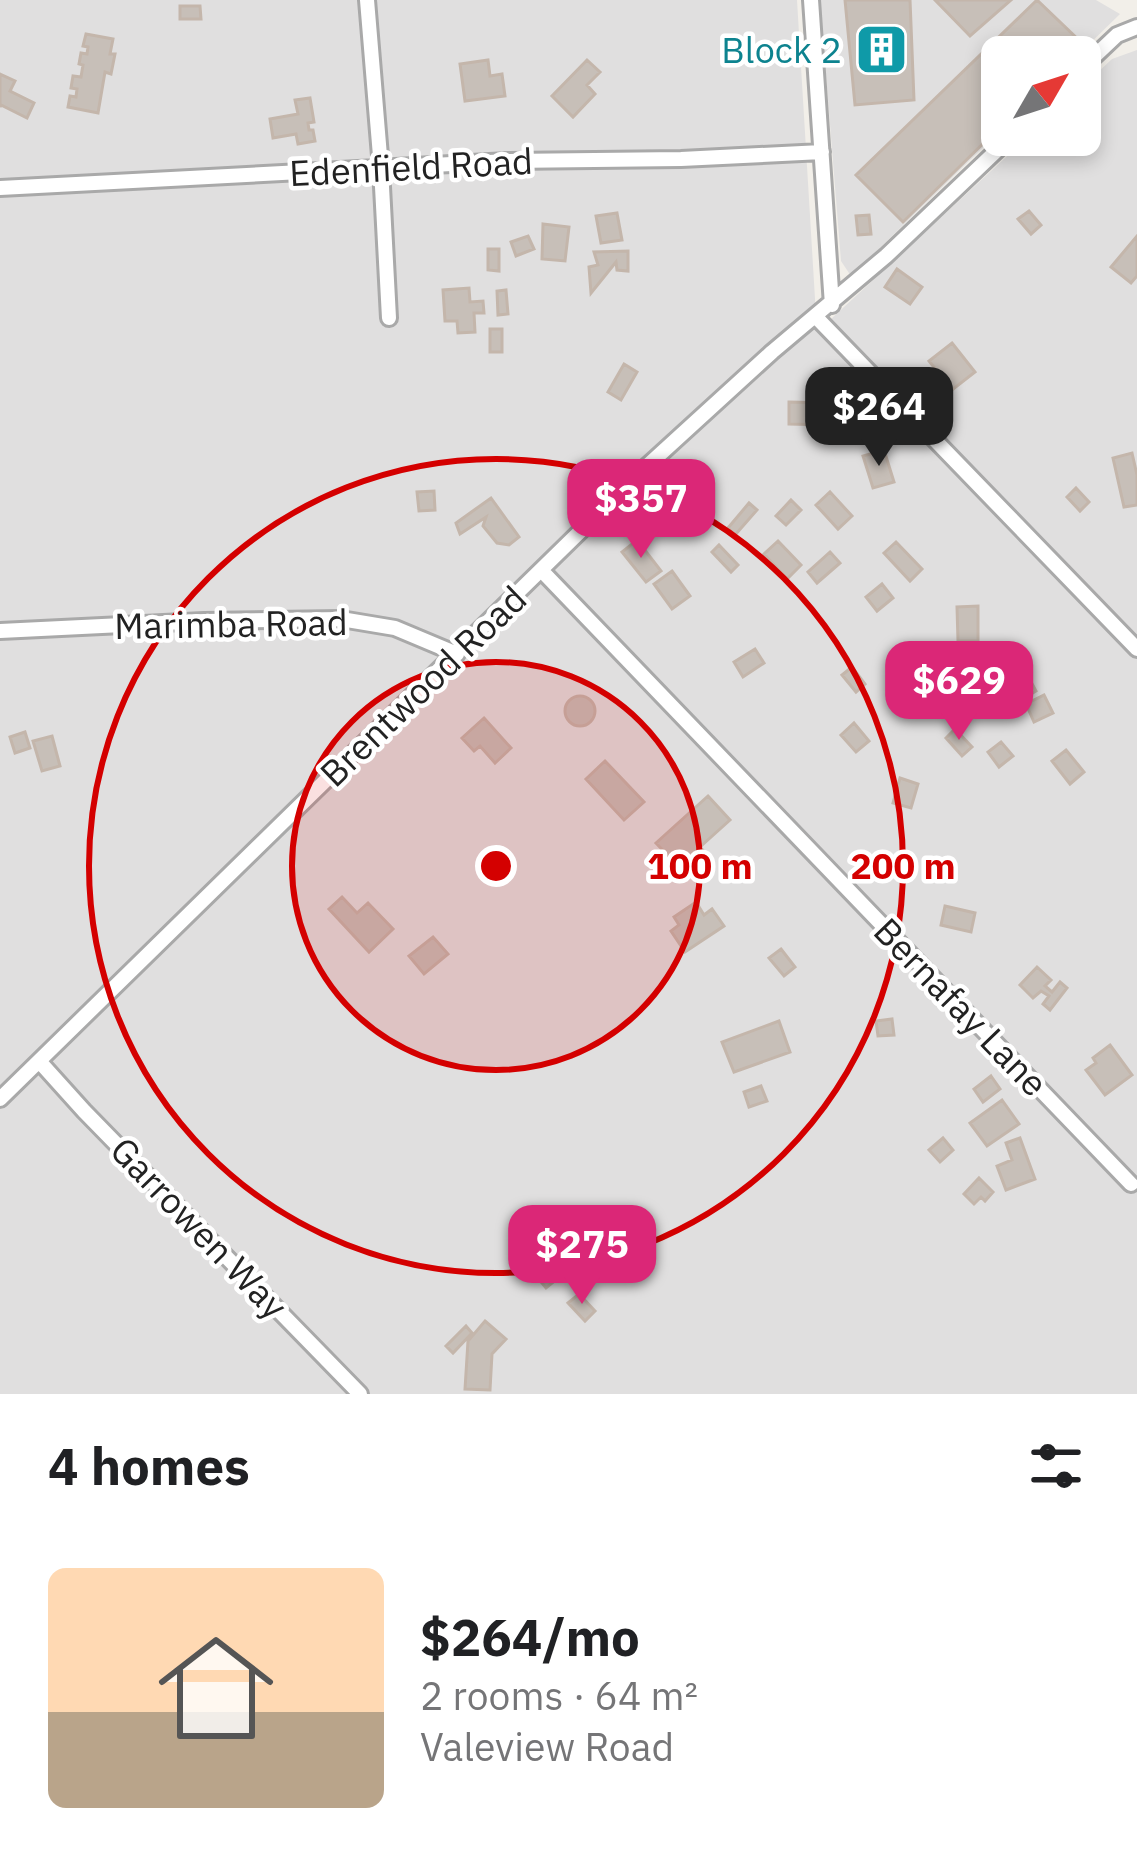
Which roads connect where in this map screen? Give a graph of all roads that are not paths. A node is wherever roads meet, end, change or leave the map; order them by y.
1 (367, 0) edge
2 (812, 0) edge
3 (1137, 27) edge
4 (1101, 50) edge
5 (822, 152) junction
6 (990, 156) edge
7 (381, 168) junction
8 (0, 188) edge
9 (832, 305) junction
10 (816, 317) junction
11 (389, 318) dead end
12 (542, 571) junction
13 (0, 631) edge
14 (1137, 650) edge
15 (457, 654) junction
16 (39, 1060) junction
17 (0, 1099) edge
18 (1131, 1184) dead end
19 (360, 1394) edge

1 - 7 street
2 - 5 street
3 - 4 street
5 - 7 street, Edenfield Road
5 - 9 street
6 - 9 street, Brentwood Road
7 - 8 street, Edenfield Road
7 - 11 street
9 - 10 street, Brentwood Road
10 - 12 street, Brentwood Road
10 - 14 street
12 - 15 street, Brentwood Road
12 - 18 street, Bernafay Lane
13 - 15 street, Marimba Road
15 - 16 street, Brentwood Road
16 - 17 street, Brentwood Road
16 - 19 street, Garrowen Way

